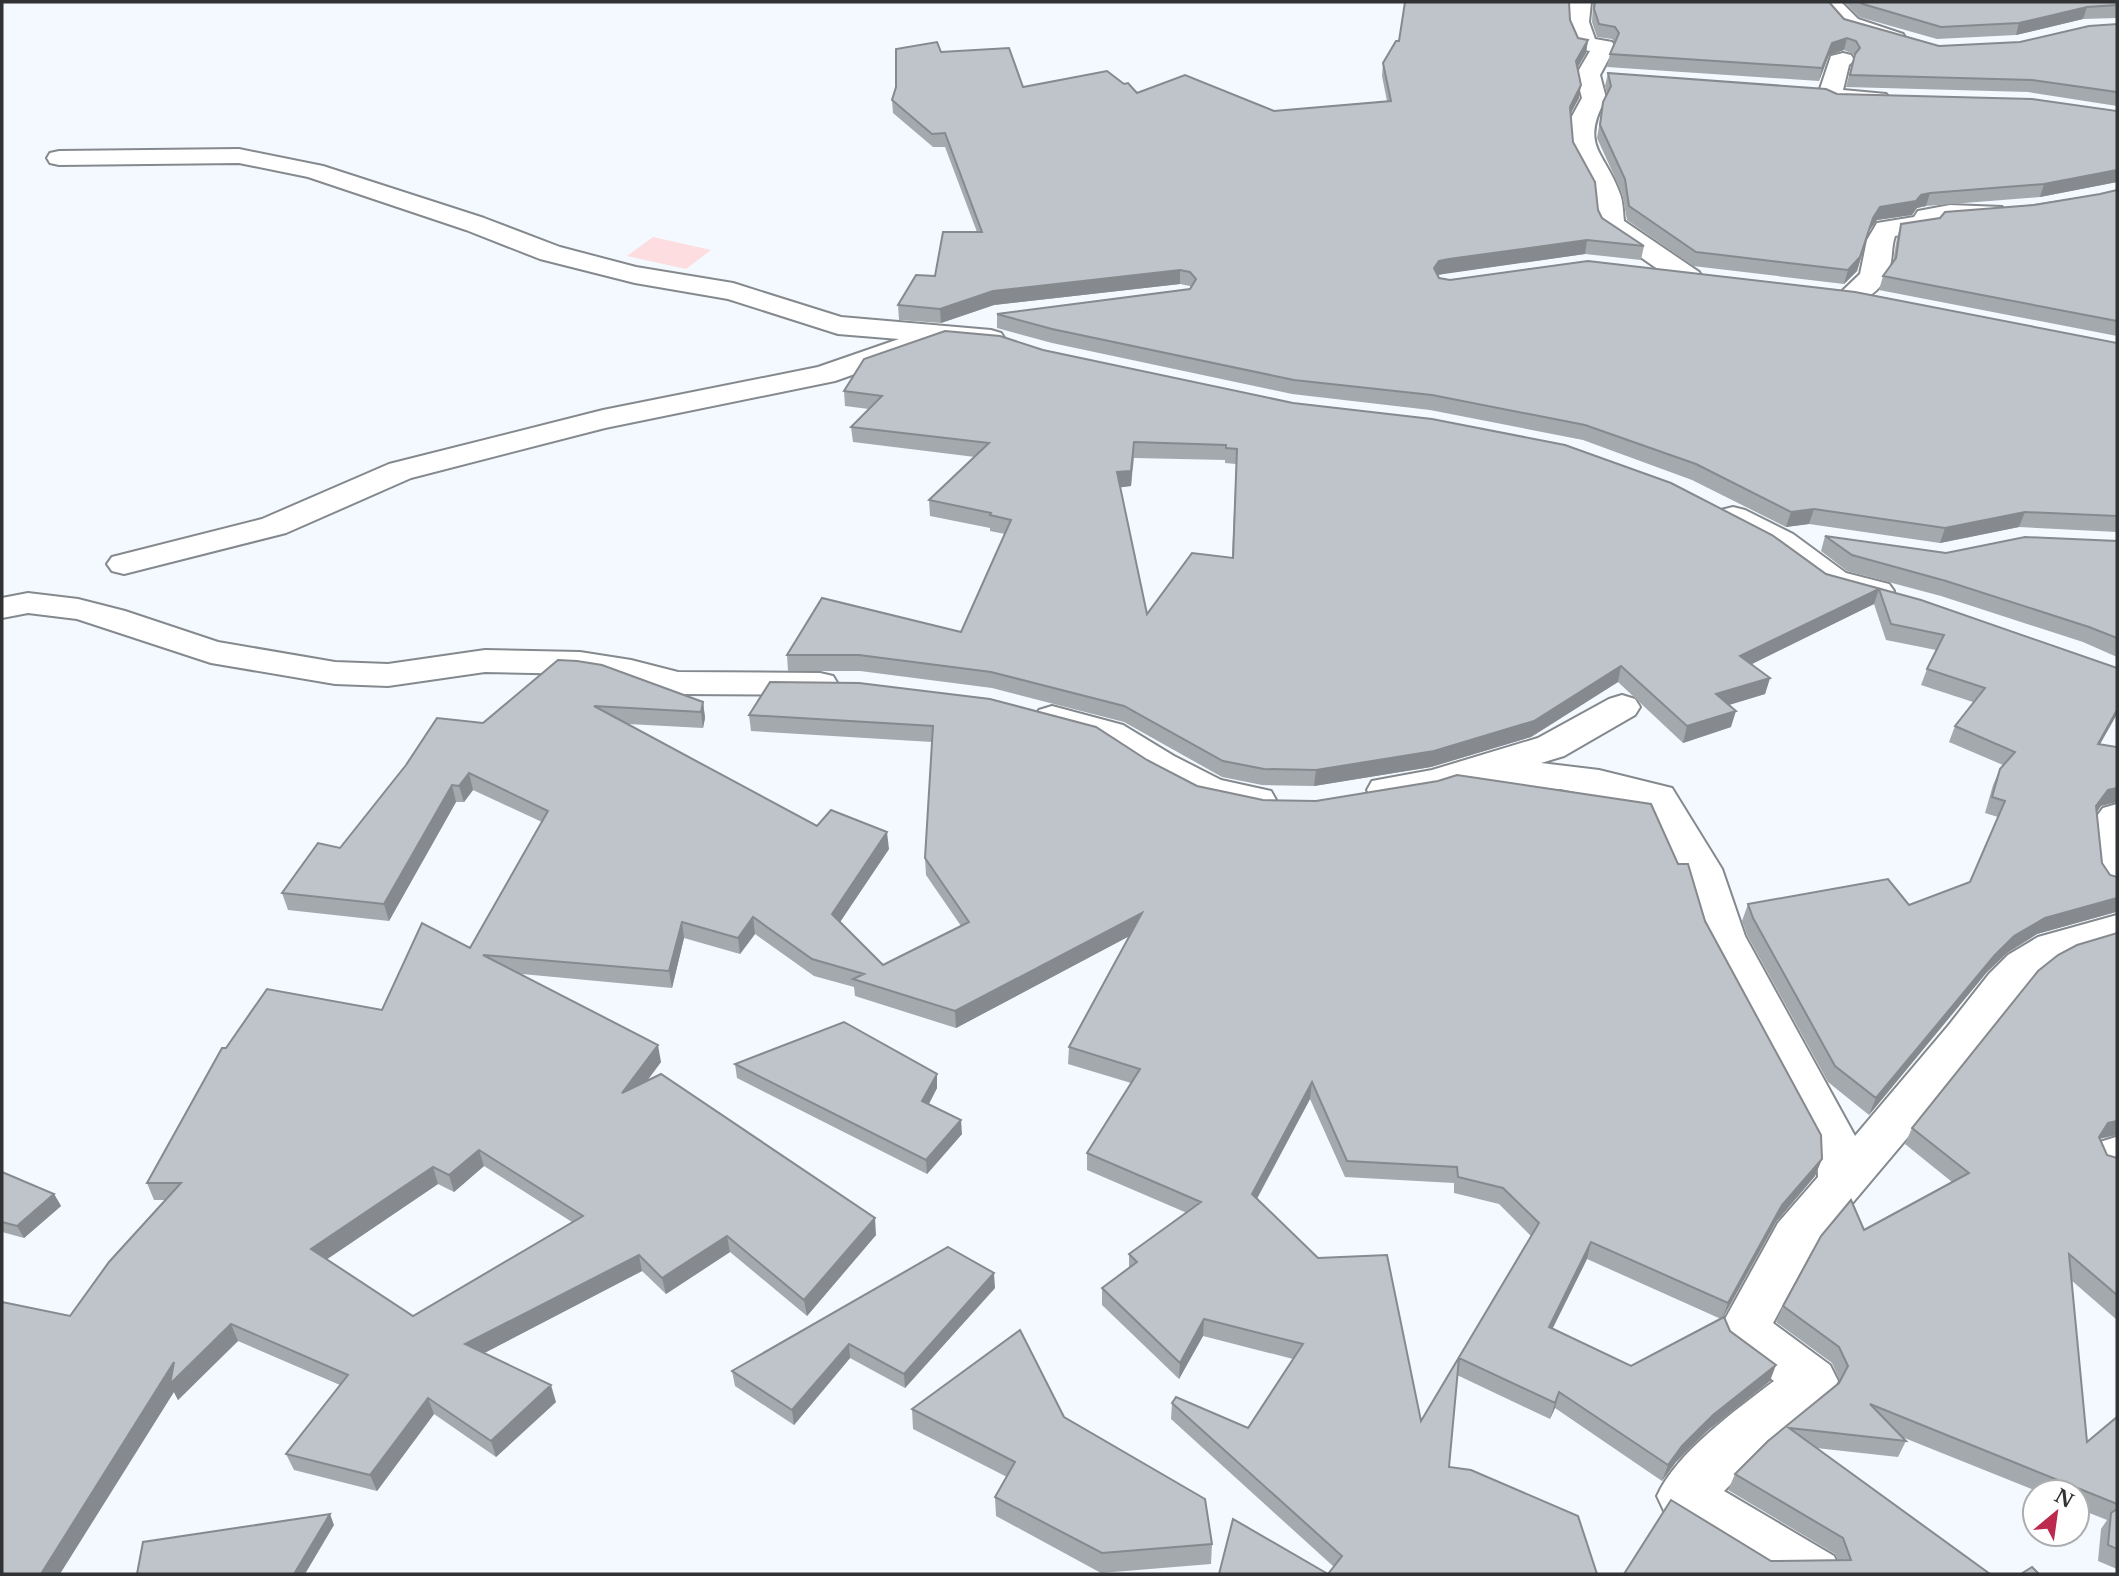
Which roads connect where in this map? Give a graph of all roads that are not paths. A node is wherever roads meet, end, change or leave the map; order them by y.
1 (1580, 2) edge
2 (1829, 2) edge
3 (1911, 44) edge
4 (1843, 60) edge
5 (1803, 90) edge
6 (1831, 92) junction
7 (1905, 99) edge
8 (59, 158) dead end
9 (2014, 211) edge
10 (1637, 271) edge
11 (1891, 303) edge
12 (1007, 316) edge
13 (944, 333) junction
14 (1018, 345) edge
15 (1714, 507) edge
16 (1782, 541) junction
17 (1836, 541) edge
18 (124, 564) dead end
19 (1901, 598) edge
20 (2, 608) edge
21 (847, 684) edge
22 (1622, 708) dead end
23 (1025, 710) edge
24 (1435, 782) junction
25 (1354, 795) edge
26 (1288, 802) edge
27 (2117, 817) edge
28 (2117, 879) edge
29 (2117, 930) edge
30 (1842, 1182) junction
31 (1814, 1574) edge

1 - 10 street
2 - 3 street
4 - 6 street
5 - 6 street
6 - 7 street
8 - 13 street
9 - 11 street
12 - 13 street
13 - 14 street
13 - 18 street
15 - 16 street
16 - 17 street
16 - 19 street
20 - 21 street
22 - 24 street
23 - 26 street
24 - 25 street
24 - 30 street
27 - 28 street
29 - 30 street
30 - 31 street

